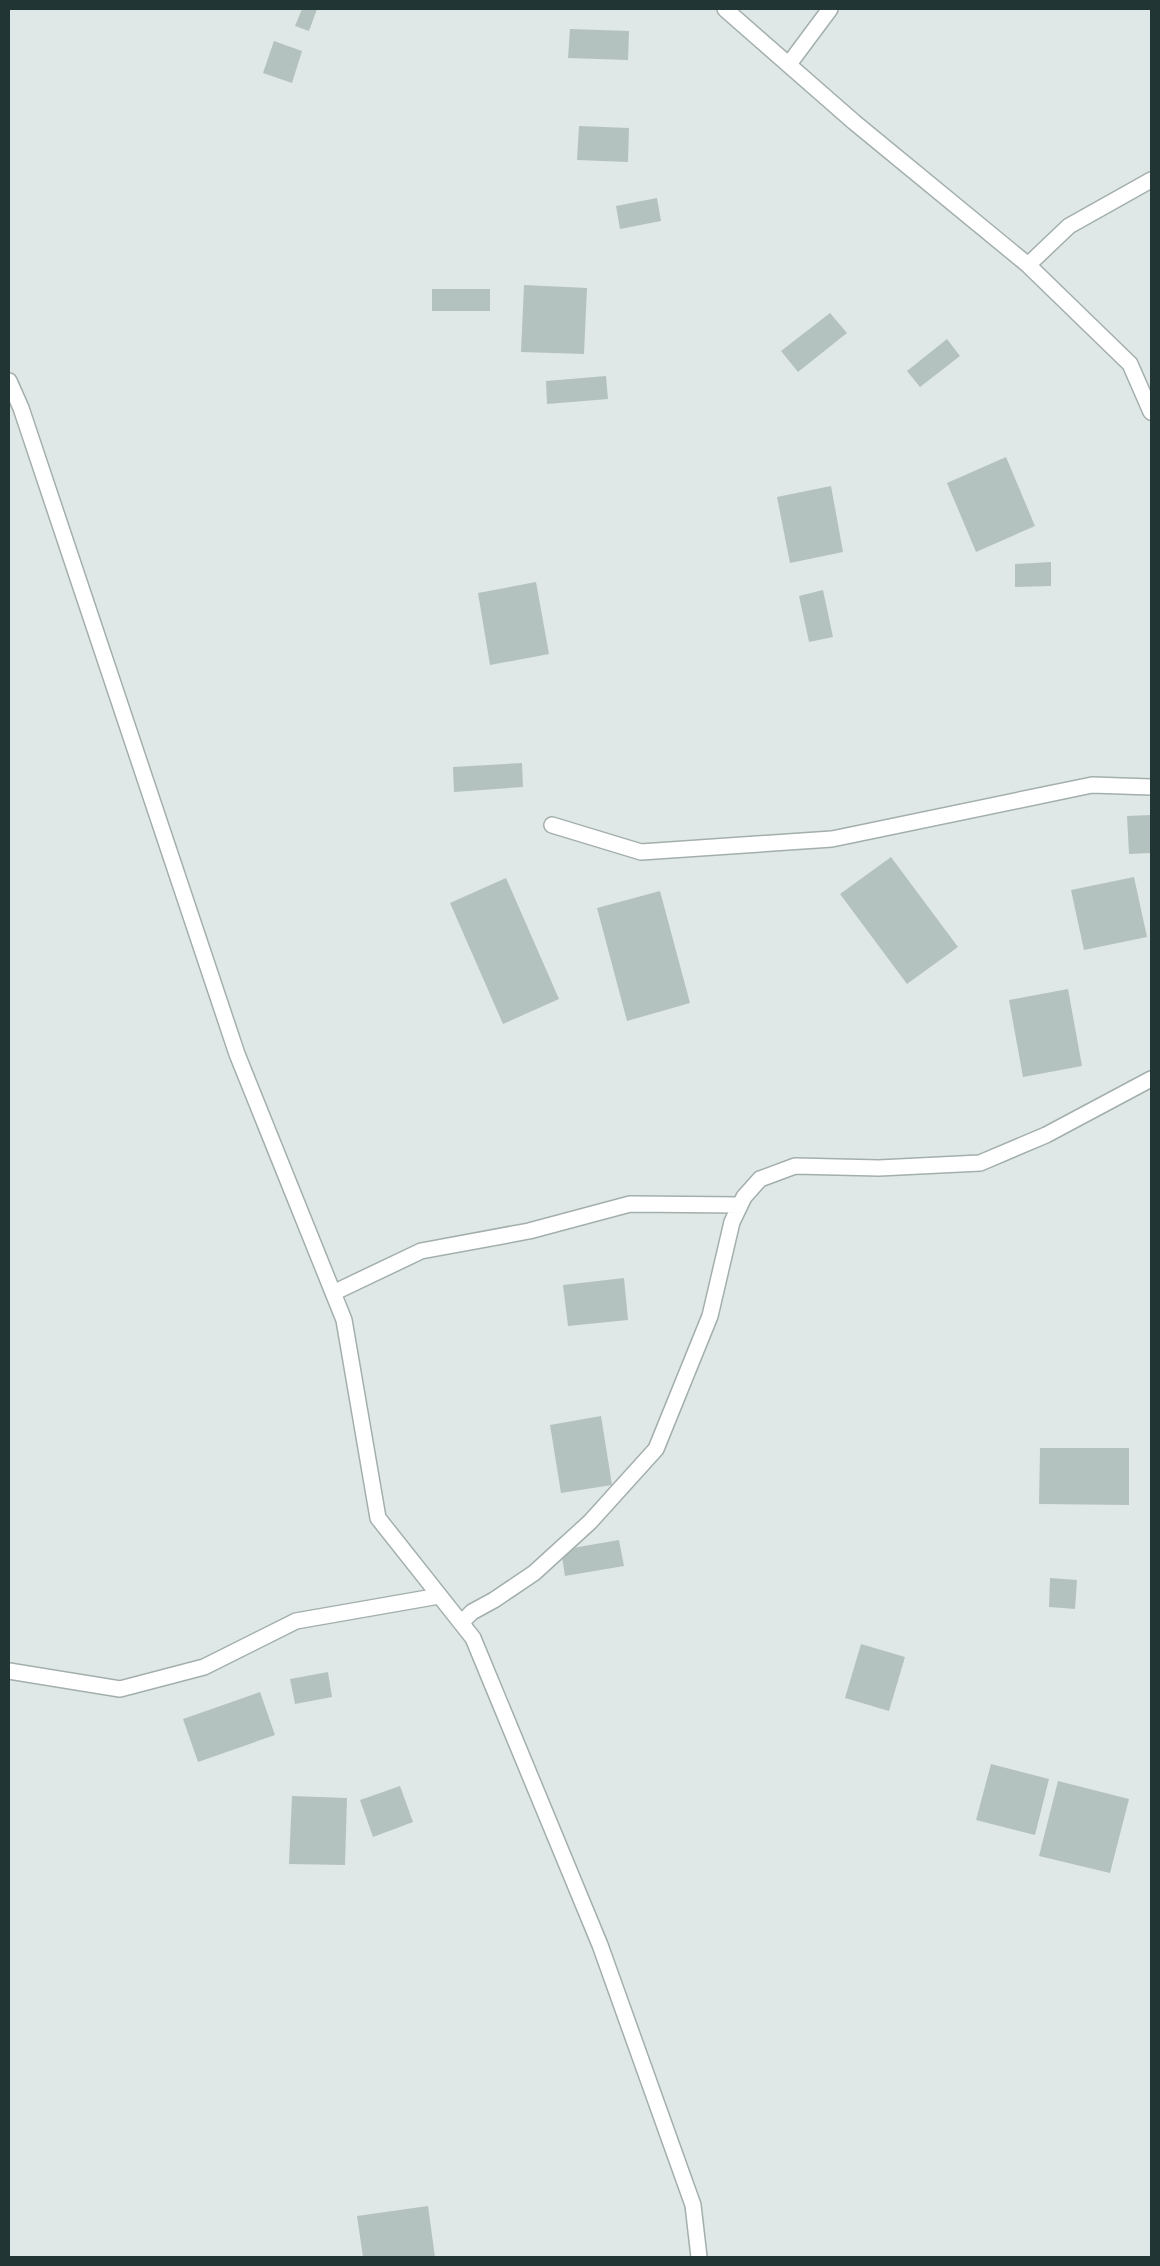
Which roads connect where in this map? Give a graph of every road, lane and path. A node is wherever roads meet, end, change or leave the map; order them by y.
1 (725, 9) edge
2 (830, 9) edge
3 (789, 64) junction
4 (1151, 180) edge
5 (1028, 265) junction
6 (9, 381) edge
7 (1151, 412) edge
8 (1151, 787) edge
9 (552, 825) dead end
10 (1151, 1079) edge
11 (740, 1205) junction
12 (333, 1293) junction
13 (439, 1596) junction
14 (461, 1623) junction
15 (9, 1671) edge
16 (699, 2257) edge

1 - 3 street
2 - 3 street
3 - 5 street
4 - 5 street
5 - 7 street
6 - 12 street
8 - 9 street
10 - 11 street
11 - 12 street
11 - 14 street
12 - 13 street
13 - 14 street
13 - 15 street
14 - 16 street

